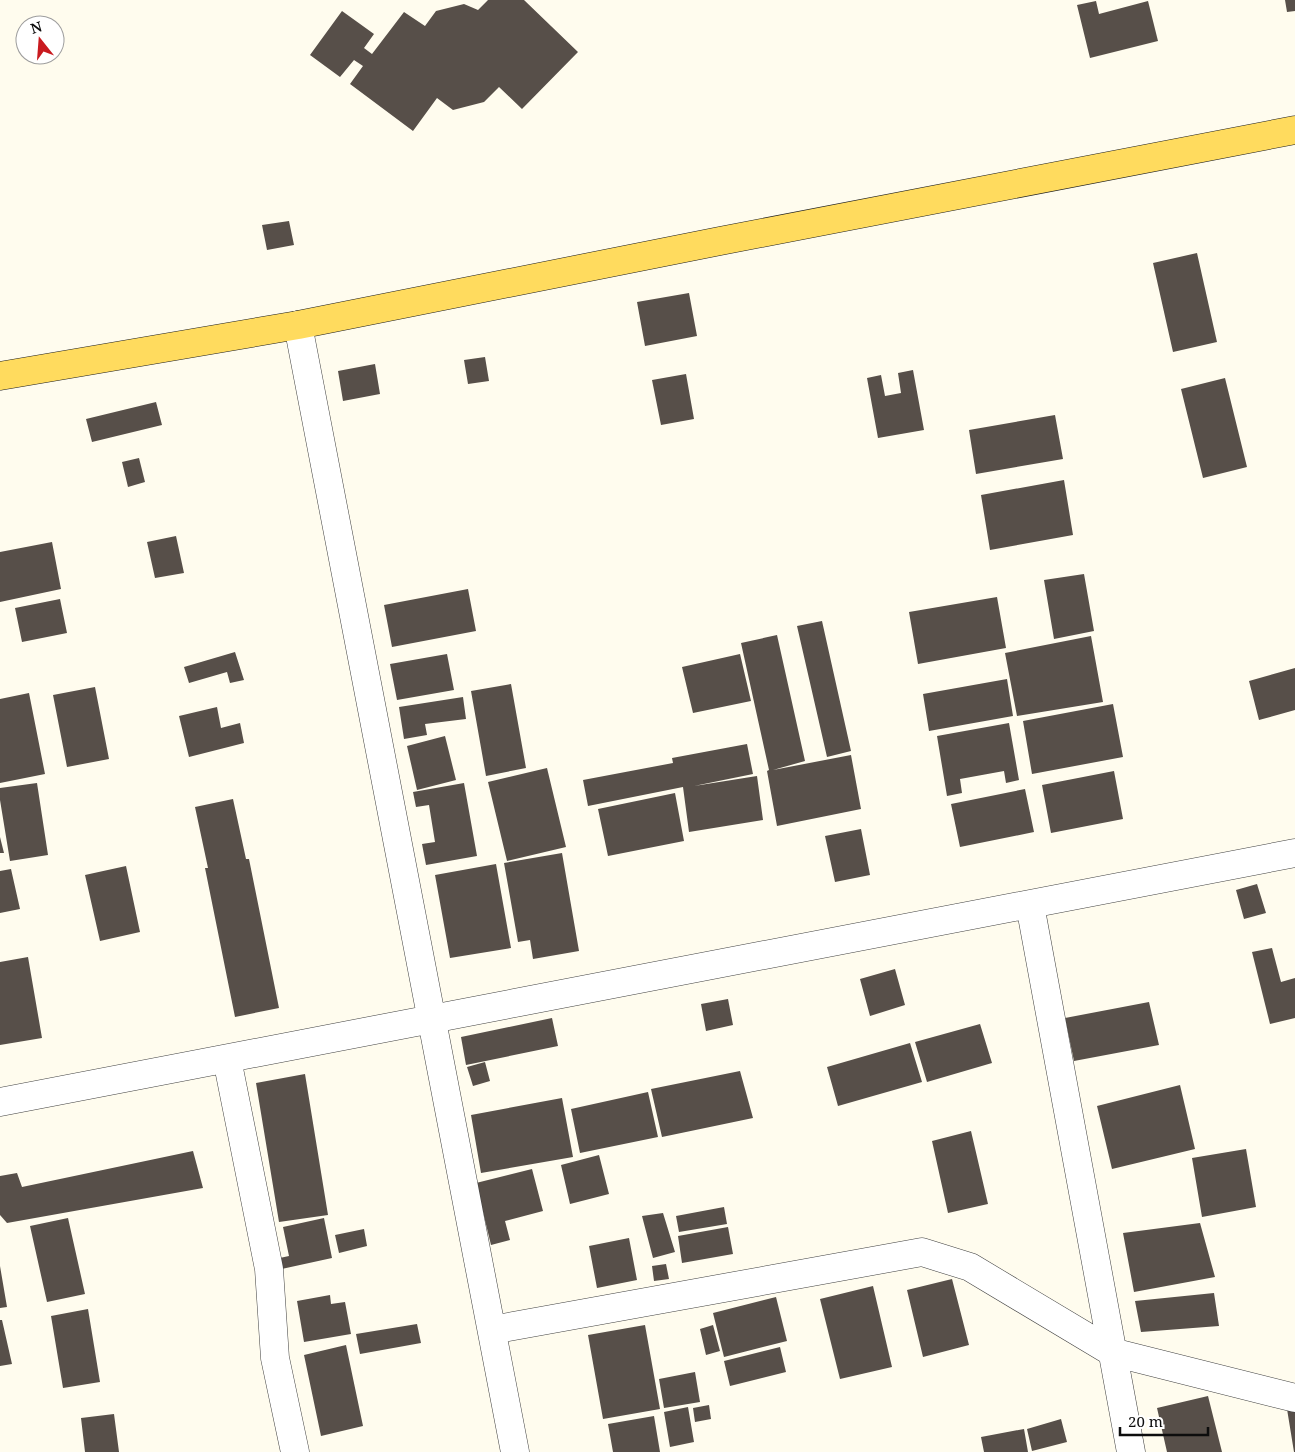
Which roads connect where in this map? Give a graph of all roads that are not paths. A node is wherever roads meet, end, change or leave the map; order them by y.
1 (1295, 130) edge
2 (298, 325) junction
3 (0, 376) edge
4 (1295, 853) edge
5 (1030, 905) junction
6 (432, 1020) junction
7 (227, 1059) junction
8 (0, 1102) edge
9 (492, 1330) junction
10 (1112, 1352) junction
11 (1295, 1398) edge
12 (295, 1452) edge
13 (515, 1452) edge
14 (1131, 1452) edge

1 - 2 main road
2 - 3 main road
2 - 6 street
4 - 5 street
5 - 6 street
5 - 10 street
6 - 7 street
6 - 9 street
7 - 8 street
7 - 12 street
9 - 10 street
9 - 13 street
10 - 11 street
10 - 14 street

